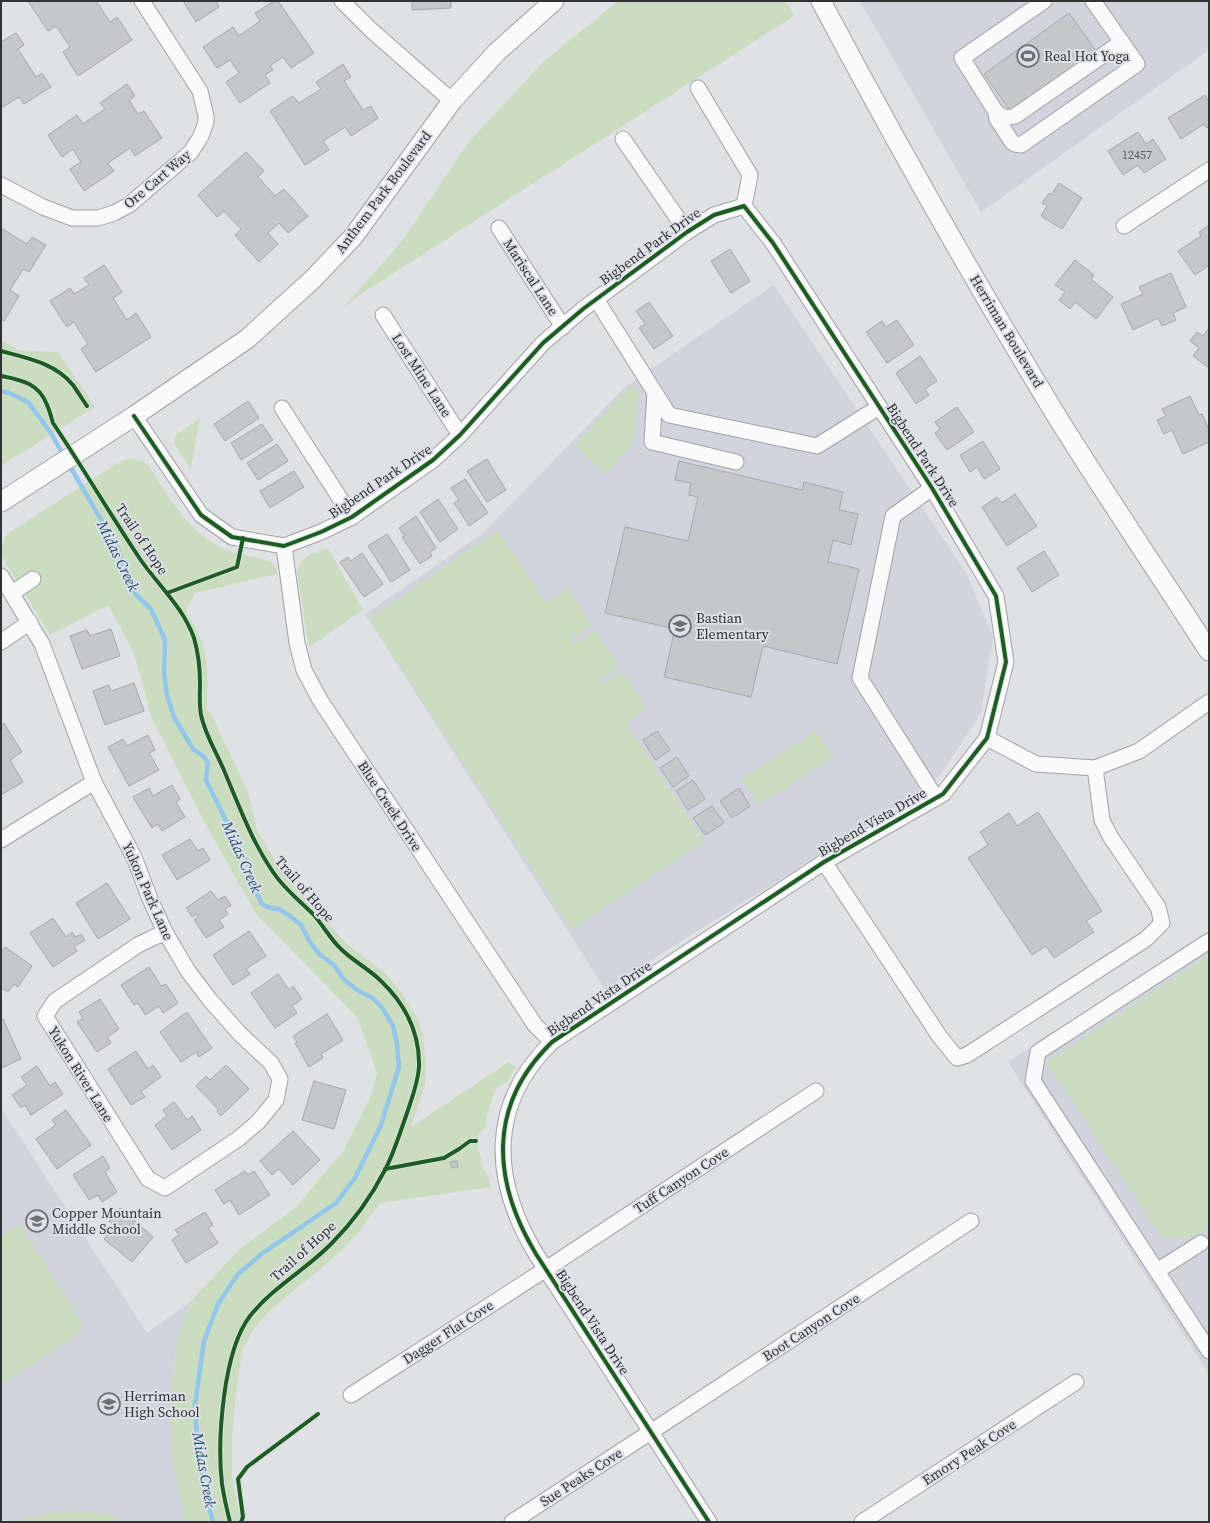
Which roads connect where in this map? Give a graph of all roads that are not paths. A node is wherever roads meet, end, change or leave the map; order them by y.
1 (142, 1) edge
2 (342, 1) edge
3 (554, 1) edge
4 (821, 1) edge
5 (1044, 1) edge
6 (1096, 2) edge
7 (1122, 42) junction
8 (698, 88) dead end
9 (452, 101) junction
10 (996, 112) junction
11 (623, 139) dead end
12 (1209, 170) edge
13 (1, 185) edge
14 (744, 206) junction
15 (1124, 226) dead end
16 (499, 228) dead end
17 (687, 232) junction
18 (596, 299) junction
19 (383, 315) dead end
20 (563, 327) junction
21 (655, 393) junction
22 (879, 407) junction
23 (282, 408) dead end
24 (134, 416) junction
25 (460, 435) junction
26 (736, 462) dead end
27 (932, 488) junction
28 (1, 502) edge
29 (352, 516) junction
30 (284, 546) junction
31 (1, 576) edge
32 (34, 579) dead end
33 (12, 593) junction
34 (30, 622) junction
35 (1, 642) edge
36 (1209, 651) edge
37 (1209, 702) edge
38 (987, 738) junction
39 (1095, 768) junction
40 (94, 782) junction
41 (936, 798) junction
42 (1, 840) edge
43 (824, 862) junction
44 (165, 932) junction
45 (1209, 941) edge
46 (552, 1042) junction
47 (816, 1091) dead end
48 (165, 1188) joint
49 (971, 1221) dead end
50 (1201, 1243) dead end
51 (546, 1269) junction
52 (1157, 1271) junction
53 (1209, 1351) edge
54 (1076, 1382) dead end
55 (351, 1395) dead end
56 (650, 1432) junction
57 (512, 1522) edge
58 (709, 1522) edge
59 (862, 1522) edge

1 - 13 street, Ore Cart Way
2 - 9 street
3 - 9 main road, Anthem Park Boulevard
4 - 36 main road, Herriman Boulevard
5 - 10 street
6 - 7 street
7 - 10 street
7 - 10 street
8 - 14 street
9 - 24 main road, Anthem Park Boulevard
11 - 17 street
12 - 15 street
14 - 17 street, Bigbend Park Drive
14 - 22 street, Bigbend Park Drive
16 - 20 street, Mariscal Lane
17 - 18 street, Bigbend Park Drive
18 - 20 street, Bigbend Park Drive
18 - 21 street
19 - 25 street, Lost Mine Lane
20 - 25 street, Bigbend Park Drive
21 - 22 street
21 - 26 street
22 - 27 street, Bigbend Park Drive
23 - 29 street
24 - 28 main road, Anthem Park Boulevard
24 - 30 street
25 - 29 street, Bigbend Park Drive
27 - 38 street, Bigbend Park Drive
27 - 41 street
29 - 30 street, Bigbend Park Drive
30 - 46 street, Blue Creek Drive
31 - 33 street, Yukon Park Lane
32 - 33 street
33 - 34 street, Yukon Park Lane
34 - 35 street
34 - 40 street, Yukon Park Lane
37 - 39 street
38 - 39 street
38 - 41 street, Bigbend Vista Drive
39 - 43 street
40 - 42 street
40 - 44 street, Yukon Park Lane
41 - 43 street, Bigbend Vista Drive
43 - 46 street, Bigbend Vista Drive
44 - 48 street, Yukon Park Lane
44 - 48 street, Yukon River Lane
45 - 52 street
46 - 51 street, Bigbend Vista Drive
47 - 51 street, Tuff Canyon Cove
49 - 56 street, Boot Canyon Cove
50 - 52 street
51 - 55 street, Dagger Flat Cove
51 - 56 street, Bigbend Vista Drive
52 - 53 street
54 - 59 street, Emory Peak Cove
56 - 57 street, Sue Peaks Cove
56 - 58 street, Bigbend Vista Drive

